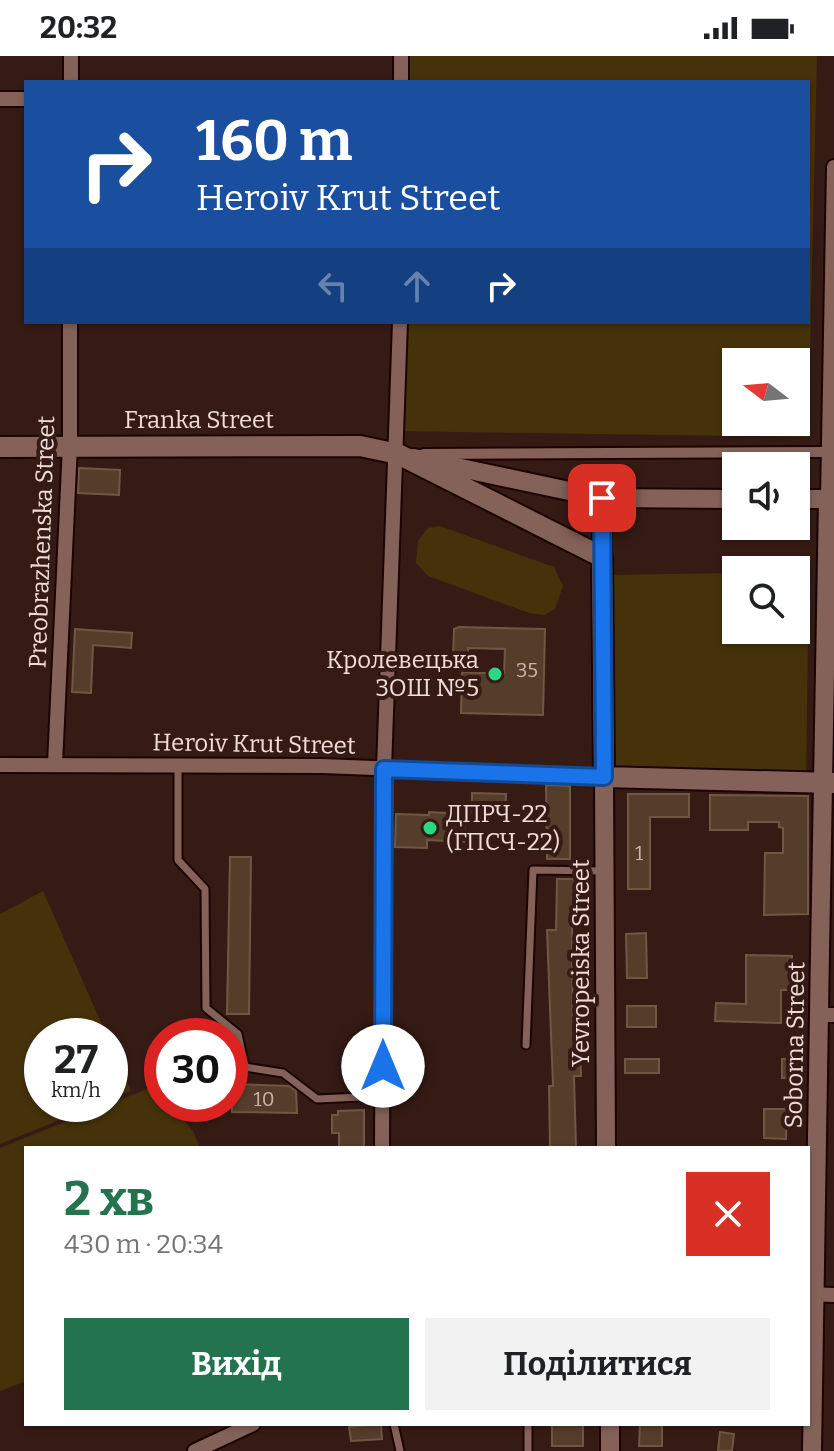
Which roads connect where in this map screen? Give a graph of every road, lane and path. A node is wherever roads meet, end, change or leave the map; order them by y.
1 (71, 56) edge
2 (401, 56) edge
3 (71, 80) edge
4 (401, 80) edge
5 (0, 99) edge
6 (24, 99) edge
7 (834, 167) edge
8 (70, 324) edge
9 (400, 324) edge
10 (70, 445) junction
11 (0, 447) edge
12 (831, 452) edge
13 (398, 454) junction
14 (602, 498) junction
15 (722, 499) edge
16 (810, 499) edge
17 (828, 499) junction
18 (602, 557) junction
19 (55, 764) junction
20 (0, 765) edge
21 (178, 765) junction
22 (384, 769) junction
23 (604, 777) junction
24 (827, 783) edge
25 (604, 871) junction
26 (827, 1015) edge
27 (526, 1045) dead end
28 (383, 1096) junction
29 (382, 1146) edge
30 (606, 1146) edge
31 (819, 1294) edge
32 (249, 1426) edge
33 (394, 1426) edge
34 (528, 1426) edge
35 (610, 1426) edge
36 (195, 1451) edge
37 (400, 1451) edge
38 (528, 1451) edge
39 (610, 1451) edge
40 (812, 1451) edge

1 - 3 street
2 - 4 street
5 - 6 street
7 - 12 street
8 - 10 street, Preobrazhenska Street
9 - 13 street
10 - 11 main road, Franka Street
10 - 13 main road, Franka Street
10 - 19 street, Preobrazhenska Street
12 - 13 street
12 - 17 street
13 - 14 street
13 - 18 main road, Franka Street
13 - 22 street
14 - 15 street
14 - 18 street
16 - 17 street
17 - 24 street, Soborna Street
18 - 23 main road
19 - 20 street, Heroiv Krut Street
19 - 21 street, Heroiv Krut Street
21 - 22 street, Heroiv Krut Street
21 - 28 lane
22 - 23 street, Heroiv Krut Street
22 - 28 street
23 - 24 main road
23 - 25 street, Yevropeiska Street
24 - 26 street, Soborna Street
25 - 27 lane
25 - 30 street, Yevropeiska Street
26 - 31 street, Soborna Street
28 - 29 street
31 - 40 street, Soborna Street
32 - 36 street
33 - 37 lane
34 - 38 lane
35 - 39 street

